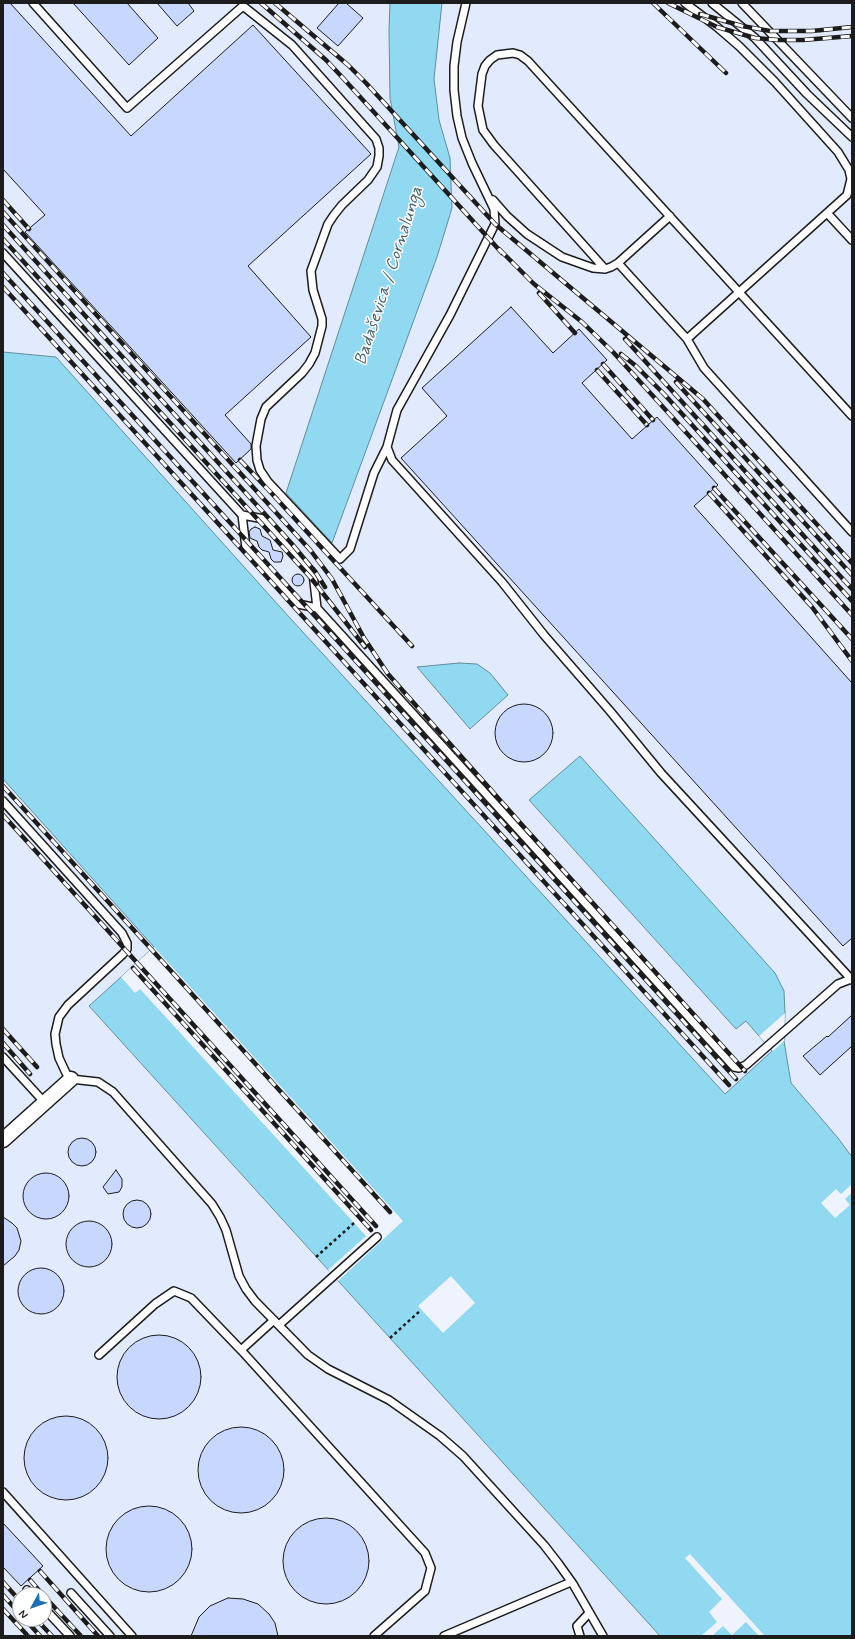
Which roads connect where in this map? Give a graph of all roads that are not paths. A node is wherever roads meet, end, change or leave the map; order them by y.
1 (33, 3) edge
2 (466, 3) edge
3 (685, 3) edge
4 (712, 3) edge
5 (742, 3) edge
6 (245, 4) edge
7 (852, 118) edge
8 (852, 137) edge
9 (488, 193) junction
10 (828, 213) junction
11 (670, 216) junction
12 (852, 240) edge
13 (3, 253) edge
14 (618, 263) junction
15 (605, 269) junction
16 (740, 292) junction
17 (687, 339) junction
18 (852, 416) edge
19 (387, 447) junction
20 (242, 515) junction
21 (852, 520) edge
22 (846, 525) junction
23 (852, 532) edge
24 (317, 608) junction
25 (3, 801) edge
26 (852, 979) edge
27 (3, 1057) edge
28 (71, 1079) junction
29 (44, 1103) junction
30 (3, 1140) edge
31 (377, 1237) dead end
32 (277, 1323) junction
33 (241, 1350) junction
34 (99, 1355) dead end
35 (3, 1492) edge
36 (571, 1582) junction
37 (71, 1593) dead end
38 (589, 1613) junction
39 (52, 1617) edge
40 (70, 1636) edge
41 (110, 1636) edge
42 (132, 1636) edge
43 (374, 1636) edge
44 (444, 1636) edge
45 (580, 1636) edge
46 (603, 1636) edge

1 - 6 lane
2 - 9 lane
3 - 10 lane
4 - 8 lane
5 - 7 lane
6 - 19 lane
9 - 15 lane
9 - 19 lane
10 - 12 lane
10 - 16 lane
11 - 14 lane
11 - 15 lane
11 - 16 lane
13 - 20 lane
14 - 15 lane
14 - 17 lane
16 - 17 lane
16 - 18 lane
17 - 22 lane
19 - 26 lane
20 - 24 lane
20 - 24 lane
21 - 22 lane
22 - 23 lane
24 - 26 lane
25 - 28 lane
27 - 29 lane
28 - 29 street
28 - 32 lane
29 - 30 street
31 - 32 lane
32 - 33 lane
32 - 36 lane
33 - 34 lane
33 - 43 lane
35 - 42 lane
36 - 38 lane
36 - 44 lane
37 - 41 lane
38 - 45 lane
38 - 46 lane
39 - 40 lane

